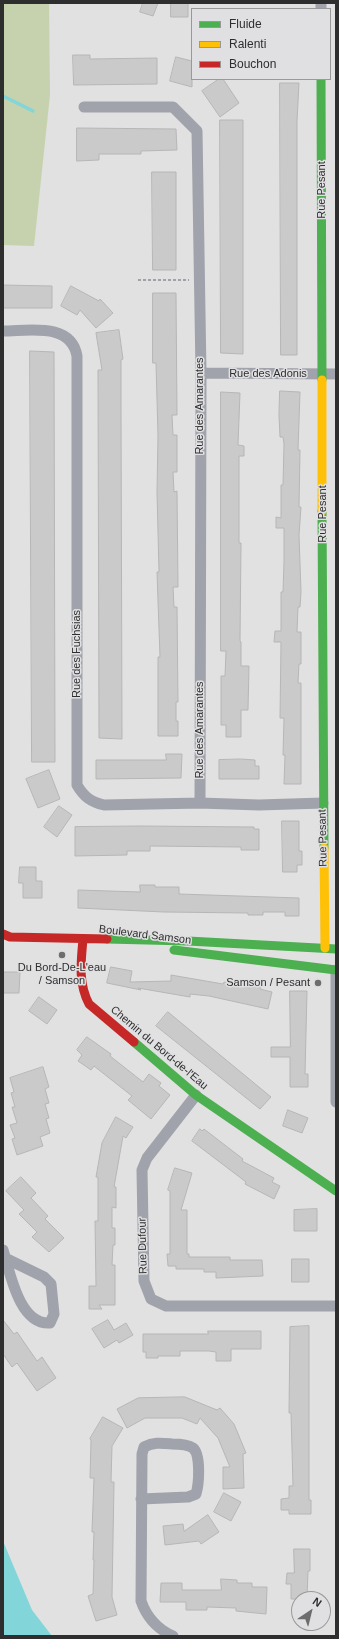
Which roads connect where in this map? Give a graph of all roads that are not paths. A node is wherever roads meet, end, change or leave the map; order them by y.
1 (321, 80) edge
2 (84, 107) dead end
3 (3, 331) edge
4 (201, 373) junction
5 (323, 374) junction
6 (336, 374) edge
7 (200, 803) junction
8 (323, 803) junction
9 (3, 934) edge
10 (83, 939) junction
11 (325, 948) junction
12 (336, 948) edge
13 (336, 970) edge
14 (196, 1095) junction
15 (336, 1102) edge
16 (336, 1191) edge
17 (4, 1254) edge
18 (336, 1306) edge
19 (142, 1500) junction
20 (173, 1636) edge

1 - 5 street, Rue Pesant
2 - 4 street, Rue des Amarantes
3 - 7 street, Rue des Fuchsias
4 - 5 street, Rue des Adonis
4 - 7 street, Rue des Amarantes
5 - 6 street, Rue des Adonis
5 - 8 street, Rue Pesant
7 - 8 street, Rue des Fuchsias
8 - 11 street, Rue Pesant
9 - 10 street
10 - 11 street, Boulevard Samson
10 - 13 street, Boulevard Samson
10 - 14 street, Chemin du Bord-de-l'Eau
11 - 12 street, Boulevard Samson
13 - 15 street
14 - 16 street, Chemin du Bord-de-l'Eau
14 - 18 street, Rue Dufour
17 - 17 street
19 - 19 street
19 - 20 street

